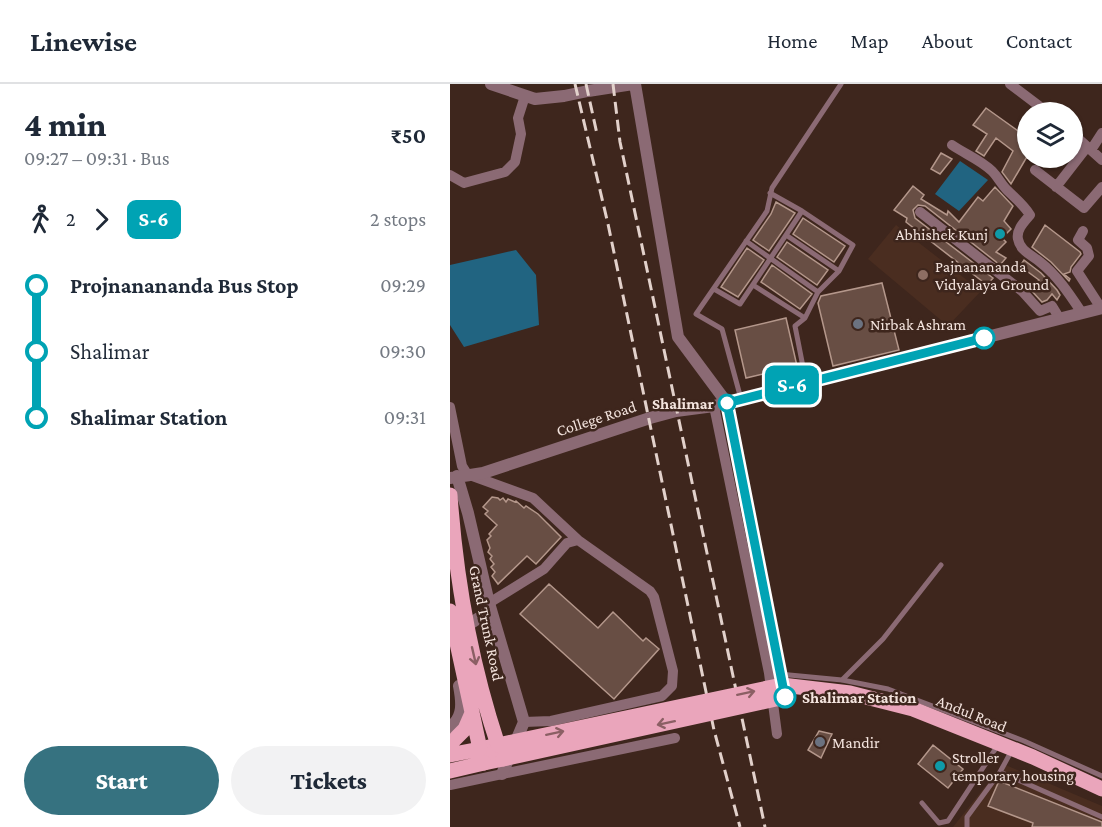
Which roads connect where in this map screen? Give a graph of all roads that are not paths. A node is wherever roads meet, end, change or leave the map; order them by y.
1 (491, 84) edge
2 (632, 84) edge
3 (841, 84) edge
4 (1010, 84) edge
5 (525, 96) junction
6 (1034, 102) edge
7 (1102, 133) edge
8 (1083, 143) edge
9 (952, 145) dead end
10 (1089, 148) junction
11 (1102, 160) edge
12 (1035, 170) dead end
13 (450, 175) edge
14 (1056, 187) junction
15 (1102, 187) edge
16 (770, 192) junction
17 (802, 211) junction
18 (920, 212) dead end
19 (1083, 231) dead end
20 (786, 235) junction
21 (746, 241) junction
22 (771, 258) junction
23 (839, 271) junction
24 (753, 285) junction
25 (714, 289) junction
26 (818, 292) junction
27 (1101, 308) edge
28 (1082, 313) junction
29 (805, 318) junction
30 (1060, 319) junction
31 (806, 382) junction
32 (741, 399) junction
33 (721, 404) junction
34 (450, 407) edge
35 (458, 476) edge
36 (450, 493) edge
37 (468, 513) junction
38 (450, 515) edge
39 (578, 540) junction
40 (941, 565) dead end
41 (490, 606) junction
42 (450, 611) edge
43 (450, 636) edge
44 (450, 644) edge
45 (769, 674) junction
46 (842, 680) junction
47 (784, 691) junction
48 (472, 713) junction
49 (524, 722) junction
50 (450, 727) edge
51 (777, 734) dead end
52 (675, 738) dead end
53 (450, 744) edge
54 (1005, 746) junction
55 (450, 755) edge
56 (501, 759) junction
57 (482, 763) junction
58 (450, 771) edge
59 (1000, 772) junction
60 (1102, 776) edge
61 (450, 785) edge
62 (1102, 789) edge
63 (450, 793) edge
64 (922, 803) dead end
65 (1102, 817) edge
66 (967, 827) edge

1 - 5 street
2 - 5 street
2 - 33 street
3 - 16 lane
4 - 6 street
5 - 13 street
7 - 10 street
8 - 10 street
9 - 28 street
10 - 11 street
10 - 14 street
12 - 14 street
14 - 15 street
16 - 17 lane
16 - 21 lane
17 - 20 lane
17 - 23 lane
18 - 30 street
19 - 27 street
20 - 22 lane
20 - 23 lane
21 - 22 lane
21 - 25 lane
22 - 24 lane
22 - 26 lane
23 - 26 lane
24 - 25 lane
24 - 29 lane
25 - 32 lane
26 - 29 lane
27 - 28 street, College Road
28 - 30 street, College Road
29 - 31 lane
30 - 31 street, College Road
31 - 32 street, College Road
32 - 33 street, College Road
33 - 35 street, College Road
33 - 45 street
33 - 47 street, bridge
34 - 35 street
35 - 37 street
35 - 39 street
36 -> 56 main road, Grand Trunk Road, bridge
37 - 38 street
37 - 41 street
39 - 41 street
39 - 49 street
40 - 46 lane
41 - 43 street
41 - 49 street
42 - 48 main road, Grand Trunk Road, bridge
44 - 50 street
45 - 46 lane
45 - 51 street
46 - 60 lane
47 - 54 main road, Andul Road
47 - 56 main road, Andul Road, bridge
48 - 53 main road, bridge
48 - 57 main road, Grand Trunk Road, bridge
49 - 56 street
52 - 56 street
54 - 59 lane
54 - 62 main road, Andul Road
54 - 64 lane
55 - 57 main road, bridge
56 - 57 main road, Andul Road
56 - 57 street
57 - 58 main road, bridge
57 - 61 street
57 - 63 street
59 - 65 lane
59 - 66 lane

